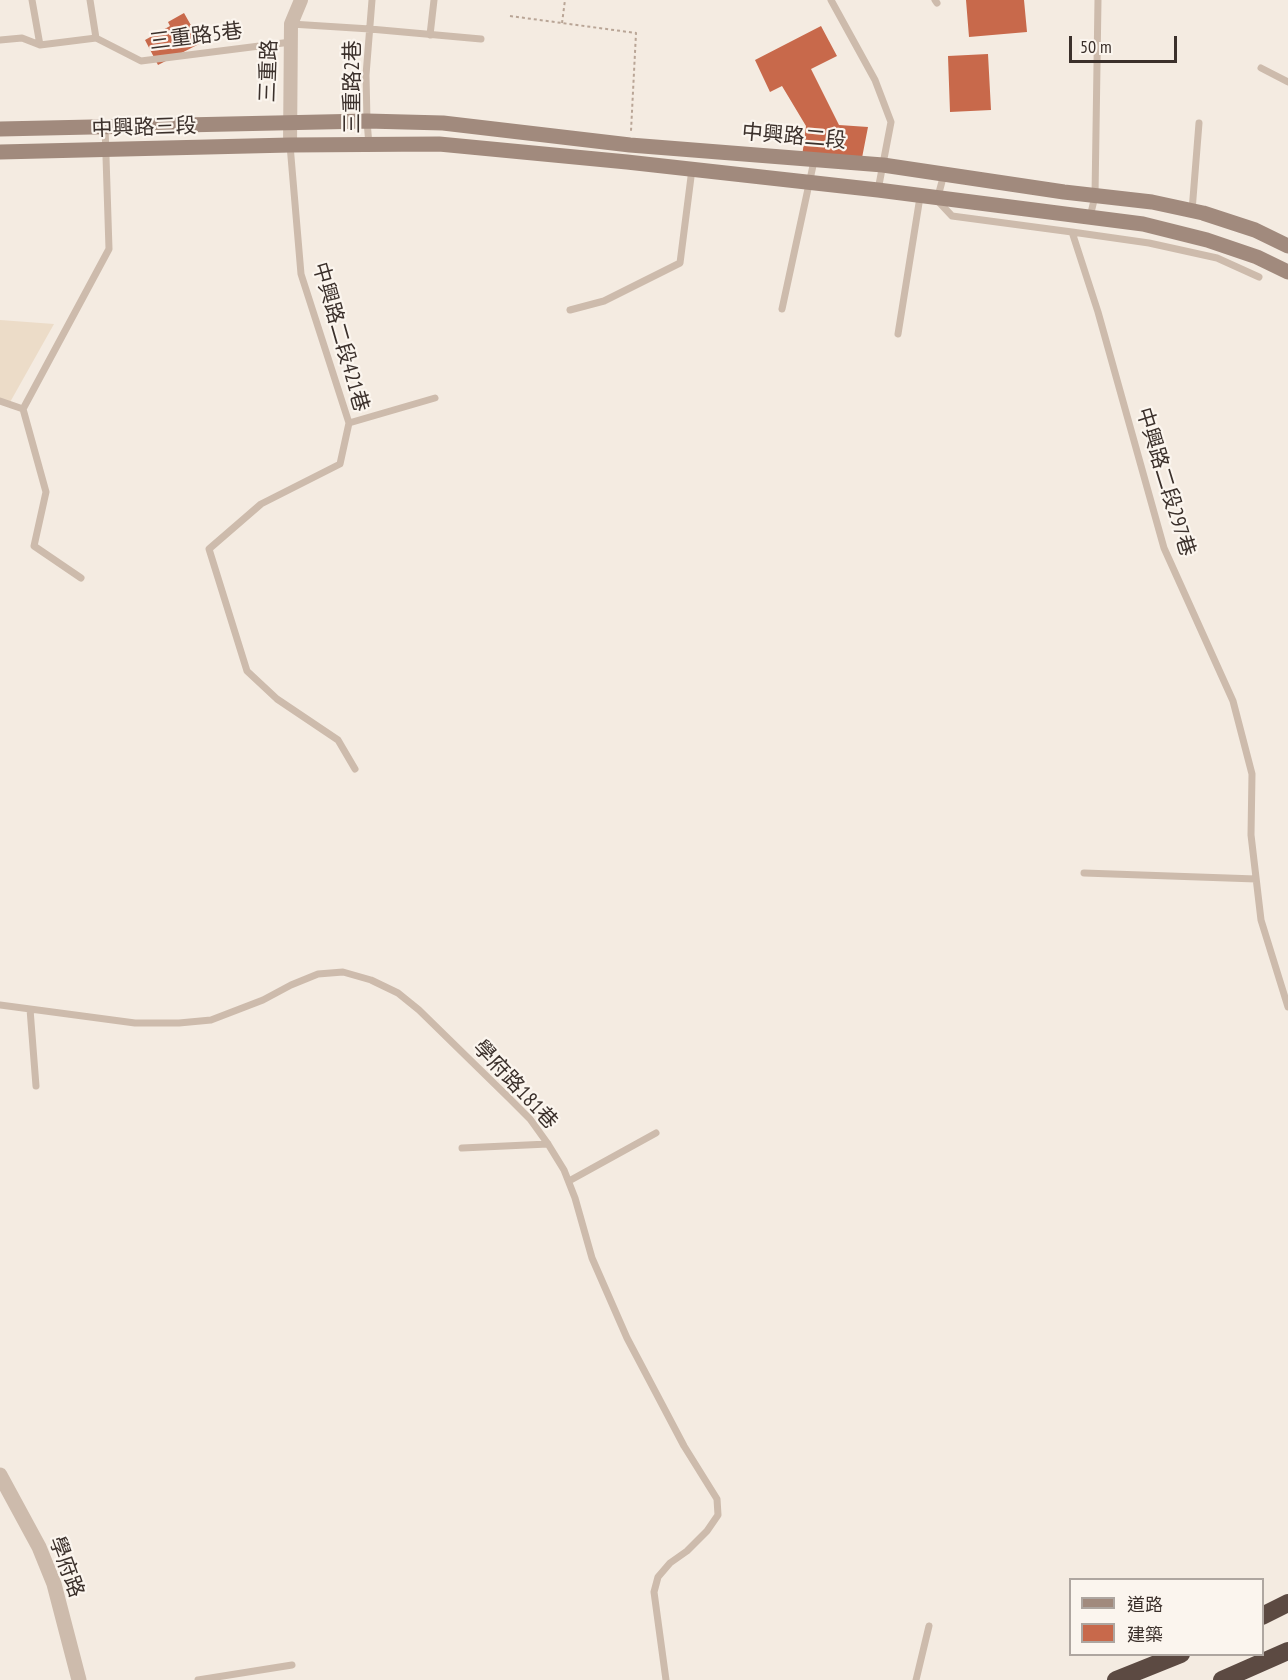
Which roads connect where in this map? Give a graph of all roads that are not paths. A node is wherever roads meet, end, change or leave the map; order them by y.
1 (32, 0) edge
2 (90, 0) edge
3 (301, 0) edge
4 (372, 0) edge
5 (434, 0) edge
6 (831, 0) edge
7 (1098, 0) edge
8 (291, 24) junction
9 (370, 29) junction
10 (430, 34) junction
11 (96, 38) junction
12 (481, 39) dead end
13 (0, 40) edge
14 (291, 42) junction
15 (40, 45) junction
16 (1261, 68) dead end
17 (1288, 82) edge
18 (367, 121) junction
19 (289, 123) junction
20 (1199, 123) dead end
21 (105, 126) junction
22 (0, 129) edge
23 (290, 145) junction
24 (369, 145) junction
25 (630, 145) junction
26 (105, 151) junction
27 (0, 152) edge
28 (814, 160) junction
29 (627, 162) junction
30 (883, 165) junction
31 (692, 169) junction
32 (944, 174) junction
33 (809, 182) junction
34 (878, 190) junction
35 (1095, 196) junction
36 (920, 197) junction
37 (938, 200) junction
38 (1192, 211) junction
39 (1090, 217) junction
40 (1072, 232) junction
41 (1288, 246) edge
42 (1288, 272) edge
43 (1259, 277) dead end
44 (782, 309) dead end
45 (570, 310) dead end
46 (898, 334) dead end
47 (435, 398) dead end
48 (0, 401) edge
49 (23, 409) junction
50 (349, 423) junction
51 (81, 578) dead end
52 (355, 769) dead end
53 (1084, 873) dead end
54 (1256, 879) junction
55 (0, 1005) edge
56 (1288, 1007) edge
57 (30, 1009) junction
58 (36, 1086) dead end
59 (656, 1133) dead end
60 (548, 1144) junction
61 (462, 1148) dead end
62 (569, 1181) junction
63 (0, 1475) edge
64 (1288, 1603) edge
65 (1264, 1615) edge
66 (929, 1626) dead end
67 (1288, 1651) edge
68 (1176, 1656) edge
69 (292, 1665) dead end
70 (79, 1680) edge
71 (198, 1680) edge
72 (666, 1680) edge
73 (916, 1680) edge
74 (1116, 1680) edge
75 (1222, 1680) edge

1 - 15 lane
2 - 11 lane
3 - 8 street, 三重路
4 - 9 lane
5 - 10 lane
6 - 30 lane
7 - 35 lane
8 - 9 lane, 三重路2巷
8 - 14 street, 三重路
9 - 10 lane, 三重路2巷
9 - 18 lane, 三重路2巷
10 - 12 lane, 三重路2巷
11 - 14 lane, 三重路5巷
11 - 15 lane
13 - 15 lane
14 - 19 street, 三重路
16 - 17 lane
18 - 19 main road, 中興路二段
18 - 24 lane, 三重路2巷
18 - 25 main road, 中興路二段
19 - 21 main road, 中興路三段
19 - 23 street, 三重路
20 - 38 lane
21 - 22 main road, 中興路三段
21 - 26 lane
23 - 24 main road, 中興路二段
23 - 26 main road, 中興路三段
23 - 50 lane, 中興路二段421巷
24 - 29 main road, 中興路二段
25 - 28 main road, 中興路二段
25 - 29 lane
26 - 27 main road, 中興路三段
26 - 49 lane
28 - 30 main road, 中興路二段
28 - 33 lane
29 - 31 main road, 中興路二段
30 - 32 main road, 中興路二段
30 - 34 lane
31 - 33 main road, 中興路二段
31 - 45 lane
32 - 35 main road, 中興路二段
32 - 37 lane
33 - 34 main road, 中興路二段
33 - 44 lane
34 - 36 main road, 中興路二段
35 - 38 main road, 中興路二段
35 - 39 lane
36 - 37 main road, 中興路二段
36 - 46 lane
37 - 39 main road, 中興路二段
37 - 40 lane
38 - 41 main road, 中興路二段
39 - 42 main road, 中興路二段
40 - 43 lane
40 - 54 lane, 中興路二段297巷
47 - 50 lane
48 - 49 lane
49 - 51 lane
50 - 52 lane, 中興路二段421巷
53 - 54 lane
54 - 56 lane, 中興路二段297巷
55 - 57 lane, 學府路181巷
57 - 58 lane
57 - 60 lane, 學府路181巷
59 - 62 lane
60 - 61 lane
60 - 62 lane, 學府路181巷
62 - 72 lane, 學府路181巷
63 - 70 street, 學府路
64 - 65 highway
66 - 73 lane
67 - 75 highway
68 - 74 highway
69 - 71 lane

